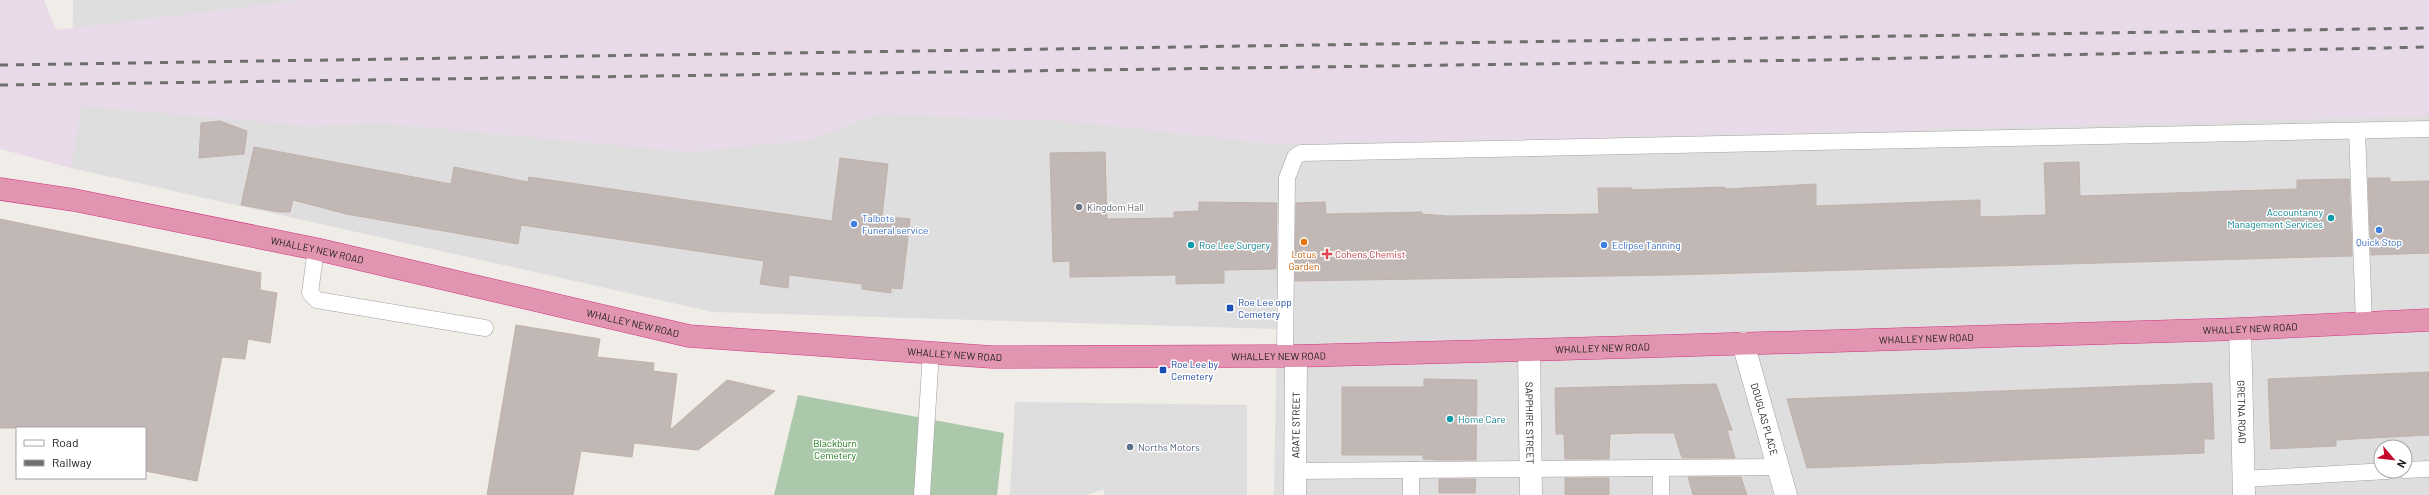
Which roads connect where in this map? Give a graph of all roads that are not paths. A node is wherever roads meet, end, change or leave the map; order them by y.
1 (2429, 129) edge
2 (2357, 131) junction
3 (0, 189) edge
4 (316, 249) junction
5 (2429, 320) edge
6 (2364, 323) junction
7 (485, 328) dead end
8 (2240, 329) junction
9 (1743, 343) junction
10 (1529, 350) junction
11 (931, 352) junction
12 (1291, 356) junction
13 (1778, 467) junction
14 (1661, 468) junction
15 (1531, 469) junction
16 (2429, 469) edge
17 (1295, 470) junction
18 (1411, 470) junction
19 (2413, 470) edge
20 (2373, 473) edge
21 (2244, 487) edge
22 (922, 495) edge
23 (1295, 495) edge
24 (1411, 495) edge
25 (1531, 495) edge
26 (1661, 495) edge
27 (1786, 495) edge

1 - 2 lane
2 - 6 lane
2 - 12 lane
3 - 4 highway, WHALLEY NEW ROAD
4 - 7 lane
4 - 11 highway, WHALLEY NEW ROAD
5 - 6 highway, WHALLEY NEW ROAD
6 - 8 highway, WHALLEY NEW ROAD
8 - 9 highway, WHALLEY NEW ROAD
8 - 21 street, GRETNA ROAD
9 - 10 highway, WHALLEY NEW ROAD
9 - 13 street, DOUGLAS PLACE
10 - 12 highway, WHALLEY NEW ROAD
10 - 15 street, SAPPHIRE STREET
11 - 12 highway, WHALLEY NEW ROAD
11 - 22 lane
12 - 17 street, AGATE STREET
13 - 14 lane
13 - 27 street, DOUGLAS PLACE
14 - 15 lane
14 - 26 lane
15 - 18 lane
15 - 25 street, SAPPHIRE STREET
16 - 19 lane
17 - 18 lane
17 - 23 street, AGATE STREET
18 - 24 lane
20 - 21 lane

